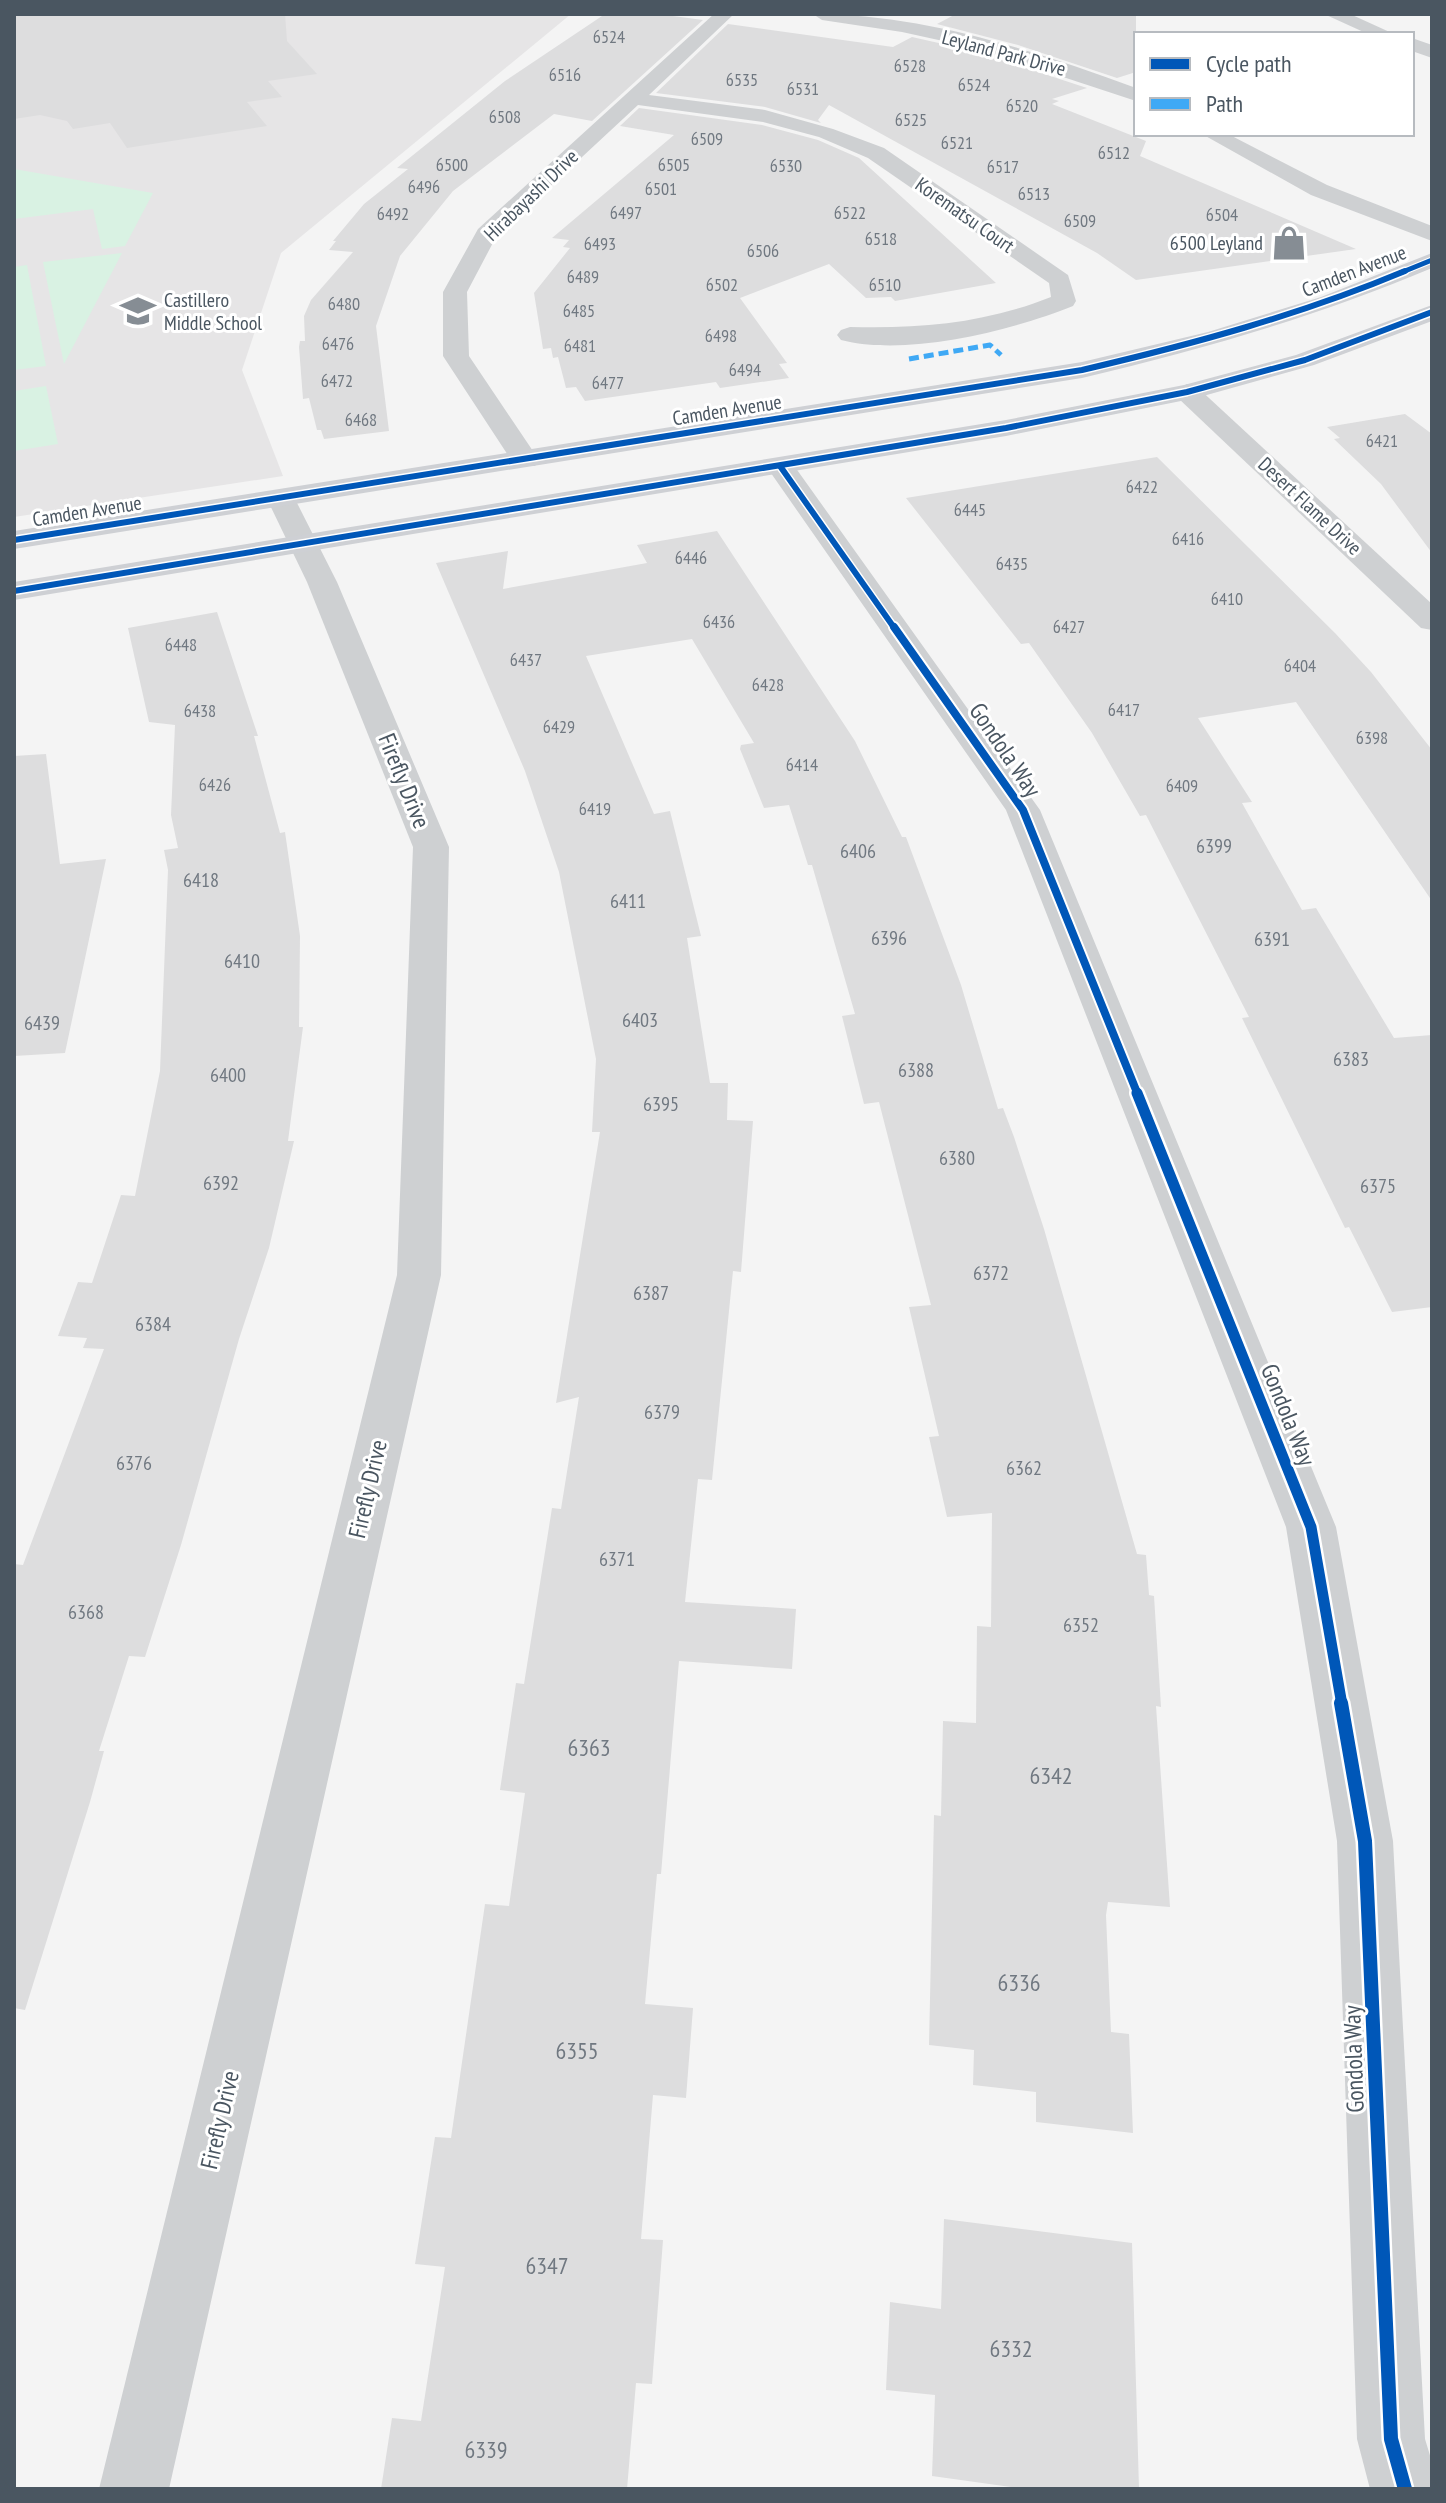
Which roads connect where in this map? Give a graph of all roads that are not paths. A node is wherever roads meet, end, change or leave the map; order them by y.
1 (725, 14) edge
2 (822, 14) edge
3 (1333, 14) edge
4 (1380, 32) edge
5 (1134, 94) edge
6 (636, 99) junction
7 (1216, 136) edge
8 (1432, 234) edge
9 (1432, 260) edge
10 (1432, 312) edge
11 (1420, 322) edge
12 (850, 335) dead end
13 (1187, 392) junction
14 (525, 460) junction
15 (780, 466) junction
16 (281, 499) junction
17 (14, 540) edge
18 (303, 543) junction
19 (14, 591) edge
20 (1427, 609) edge
21 (134, 2489) edge
22 (1405, 2489) edge

1 - 6 street, Hirabayashi Drive
2 - 5 street, Leyland Park Drive
3 - 4 street
6 - 12 street, Korematsu Court
6 - 14 street, Hirabayashi Drive
7 - 8 street
9 - 14 main road, Camden Avenue
10 - 11 main road
11 - 13 main road
13 - 15 main road
13 - 20 street, Desert Flame Drive
14 - 16 main road, Camden Avenue
15 - 18 main road
15 - 22 street, Gondola Way
16 - 17 main road, Camden Avenue
16 - 18 street, Firefly Drive
18 - 19 main road
18 - 21 street, Firefly Drive

